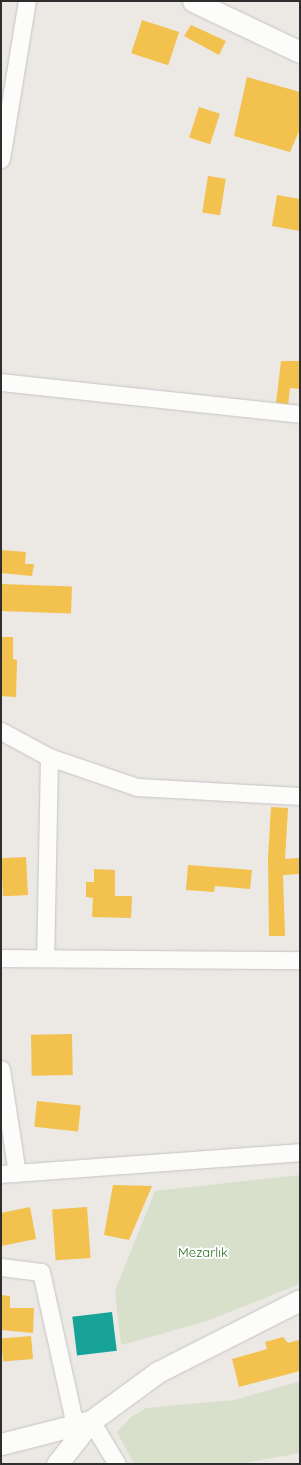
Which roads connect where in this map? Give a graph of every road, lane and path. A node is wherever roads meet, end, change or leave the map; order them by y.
1 (27, 1) edge
2 (193, 1) edge
3 (300, 52) edge
4 (5, 116) edge
5 (1, 159) edge
6 (1, 382) edge
7 (300, 414) edge
8 (1, 731) edge
9 (49, 757) junction
10 (300, 796) edge
11 (1, 958) edge
12 (45, 958) junction
13 (300, 960) edge
14 (1, 1069) edge
15 (300, 1152) edge
16 (9, 1173) edge
17 (1, 1267) edge
18 (300, 1300) edge
19 (83, 1423) junction
20 (1, 1444) edge
21 (57, 1464) edge
22 (117, 1464) edge

1 - 4 street
2 - 3 street
4 - 5 street
6 - 7 street
8 - 9 street
9 - 10 street
9 - 12 street
11 - 12 street
12 - 13 street
14 - 16 street
15 - 16 street
17 - 19 street
18 - 19 street
19 - 20 street
19 - 21 street
19 - 22 street

